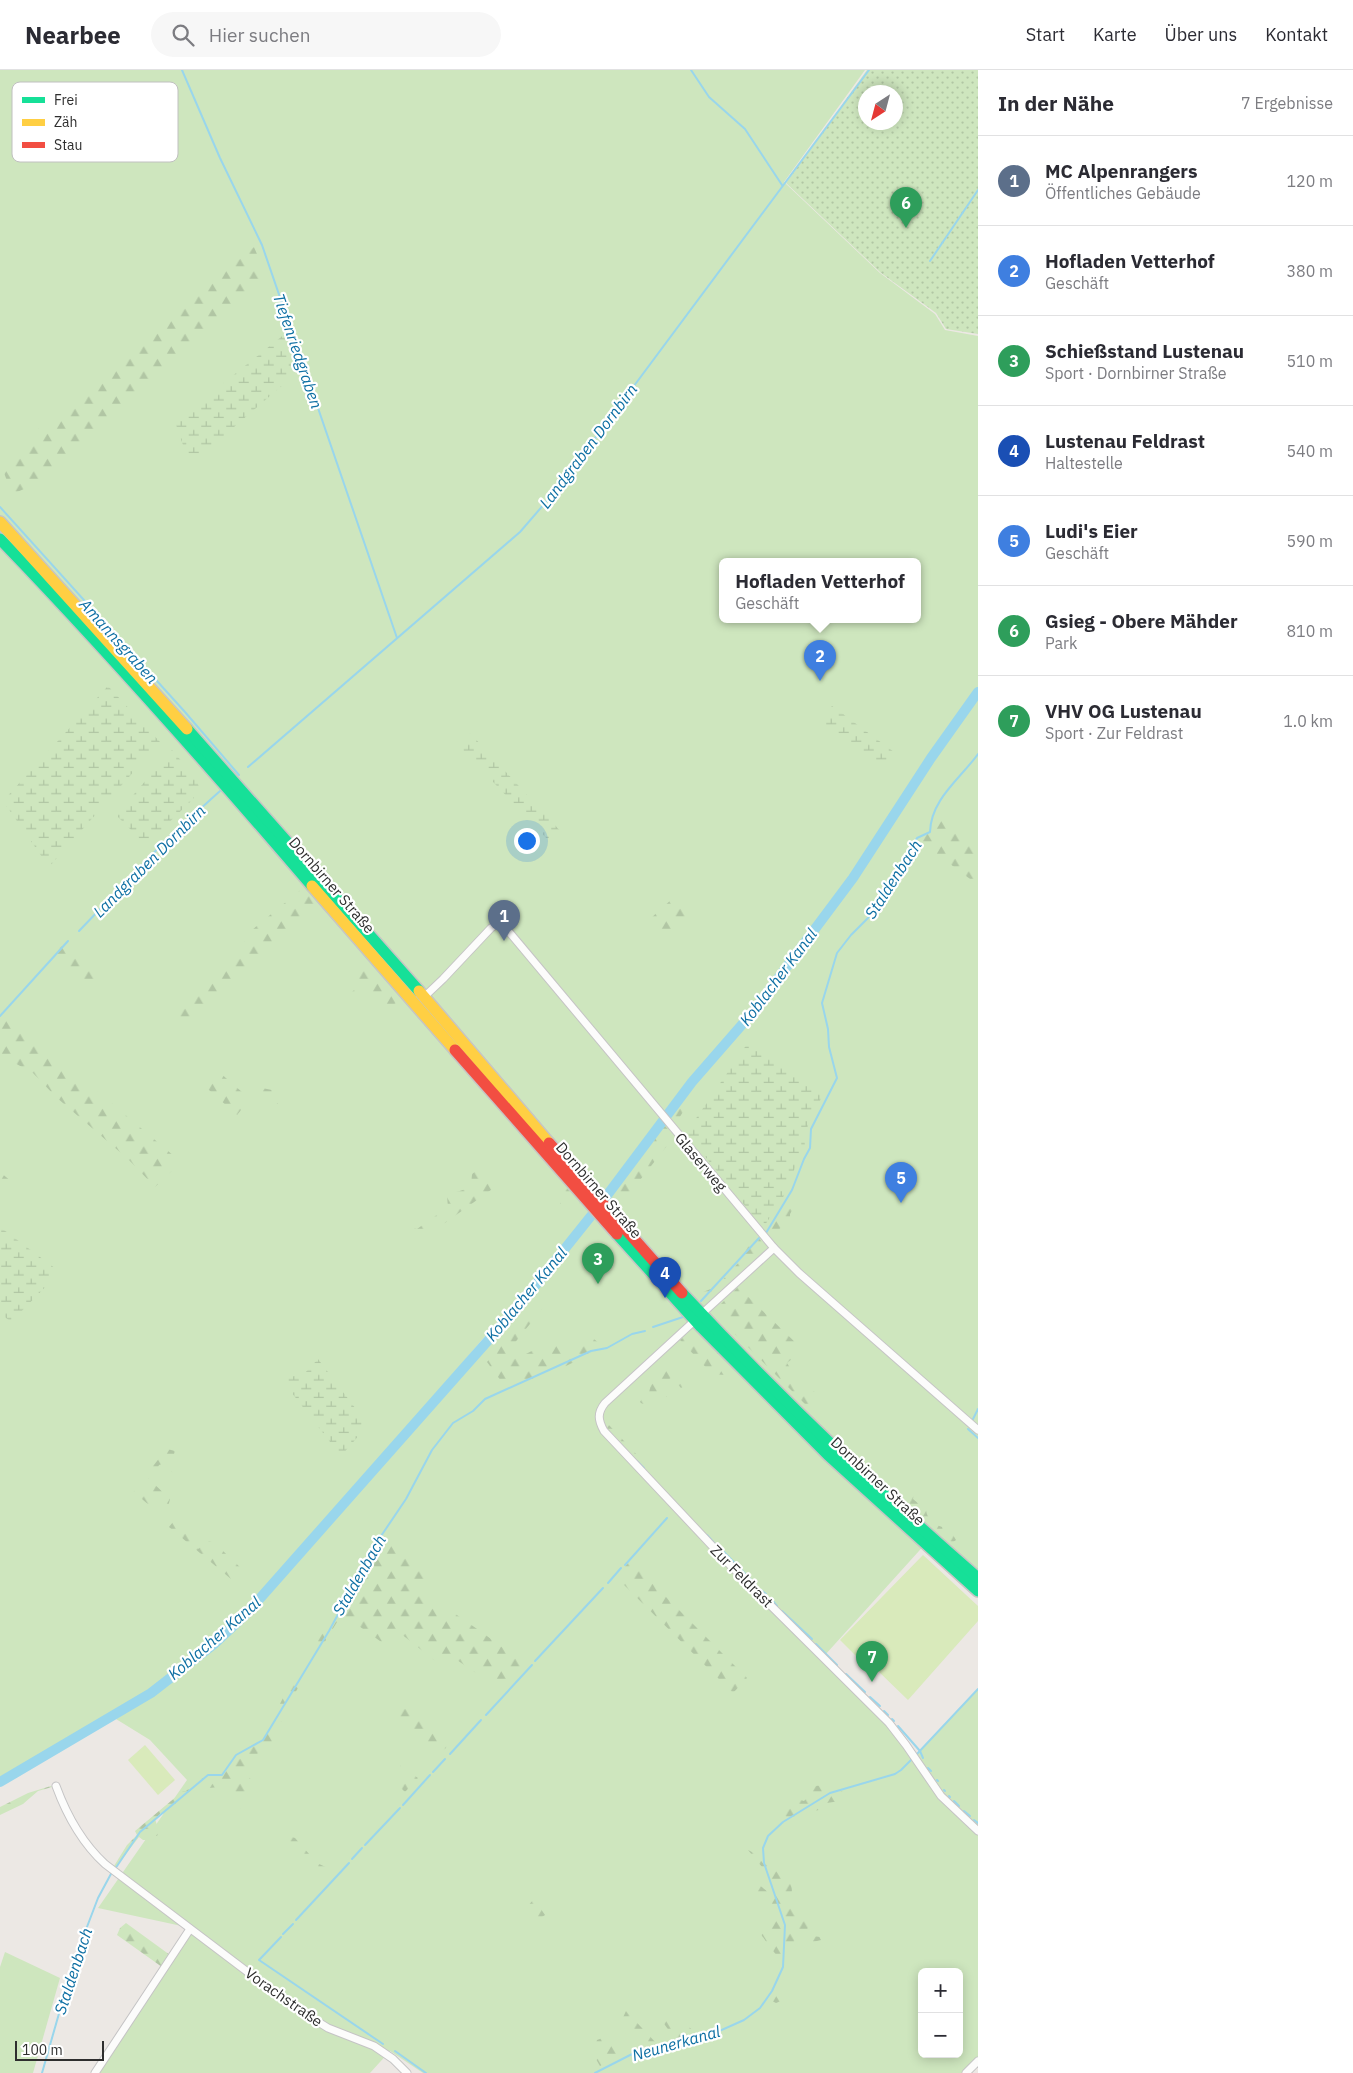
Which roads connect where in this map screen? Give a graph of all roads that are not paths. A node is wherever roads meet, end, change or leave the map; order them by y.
1 (0, 522) edge
2 (0, 539) edge
3 (228, 780) junction
4 (420, 1001) junction
5 (609, 1218) junction
6 (774, 1248) junction
7 (706, 1310) dead end
8 (691, 1324) dead end
9 (978, 1430) edge
10 (978, 1578) edge
11 (978, 1590) edge
12 (56, 1786) dead end
13 (978, 1831) edge
14 (190, 1929) junction
15 (978, 2061) edge
16 (95, 2073) edge
17 (407, 2073) edge
18 (966, 2073) edge

1 - 3 main road
2 - 3 main road
3 - 4 main road, Dornbirner Straße
4 - 5 main road, Dornbirner Straße
4 - 6 street, Glaserweg
5 - 10 main road, Dornbirner Straße
5 - 11 main road, Dornbirner Straße
6 - 7 street
6 - 9 street, Glaserweg
8 - 13 street, Zur Feldrast
12 - 14 street, Vorachstraße
14 - 16 street
14 - 17 street, Vorachstraße
15 - 18 street

